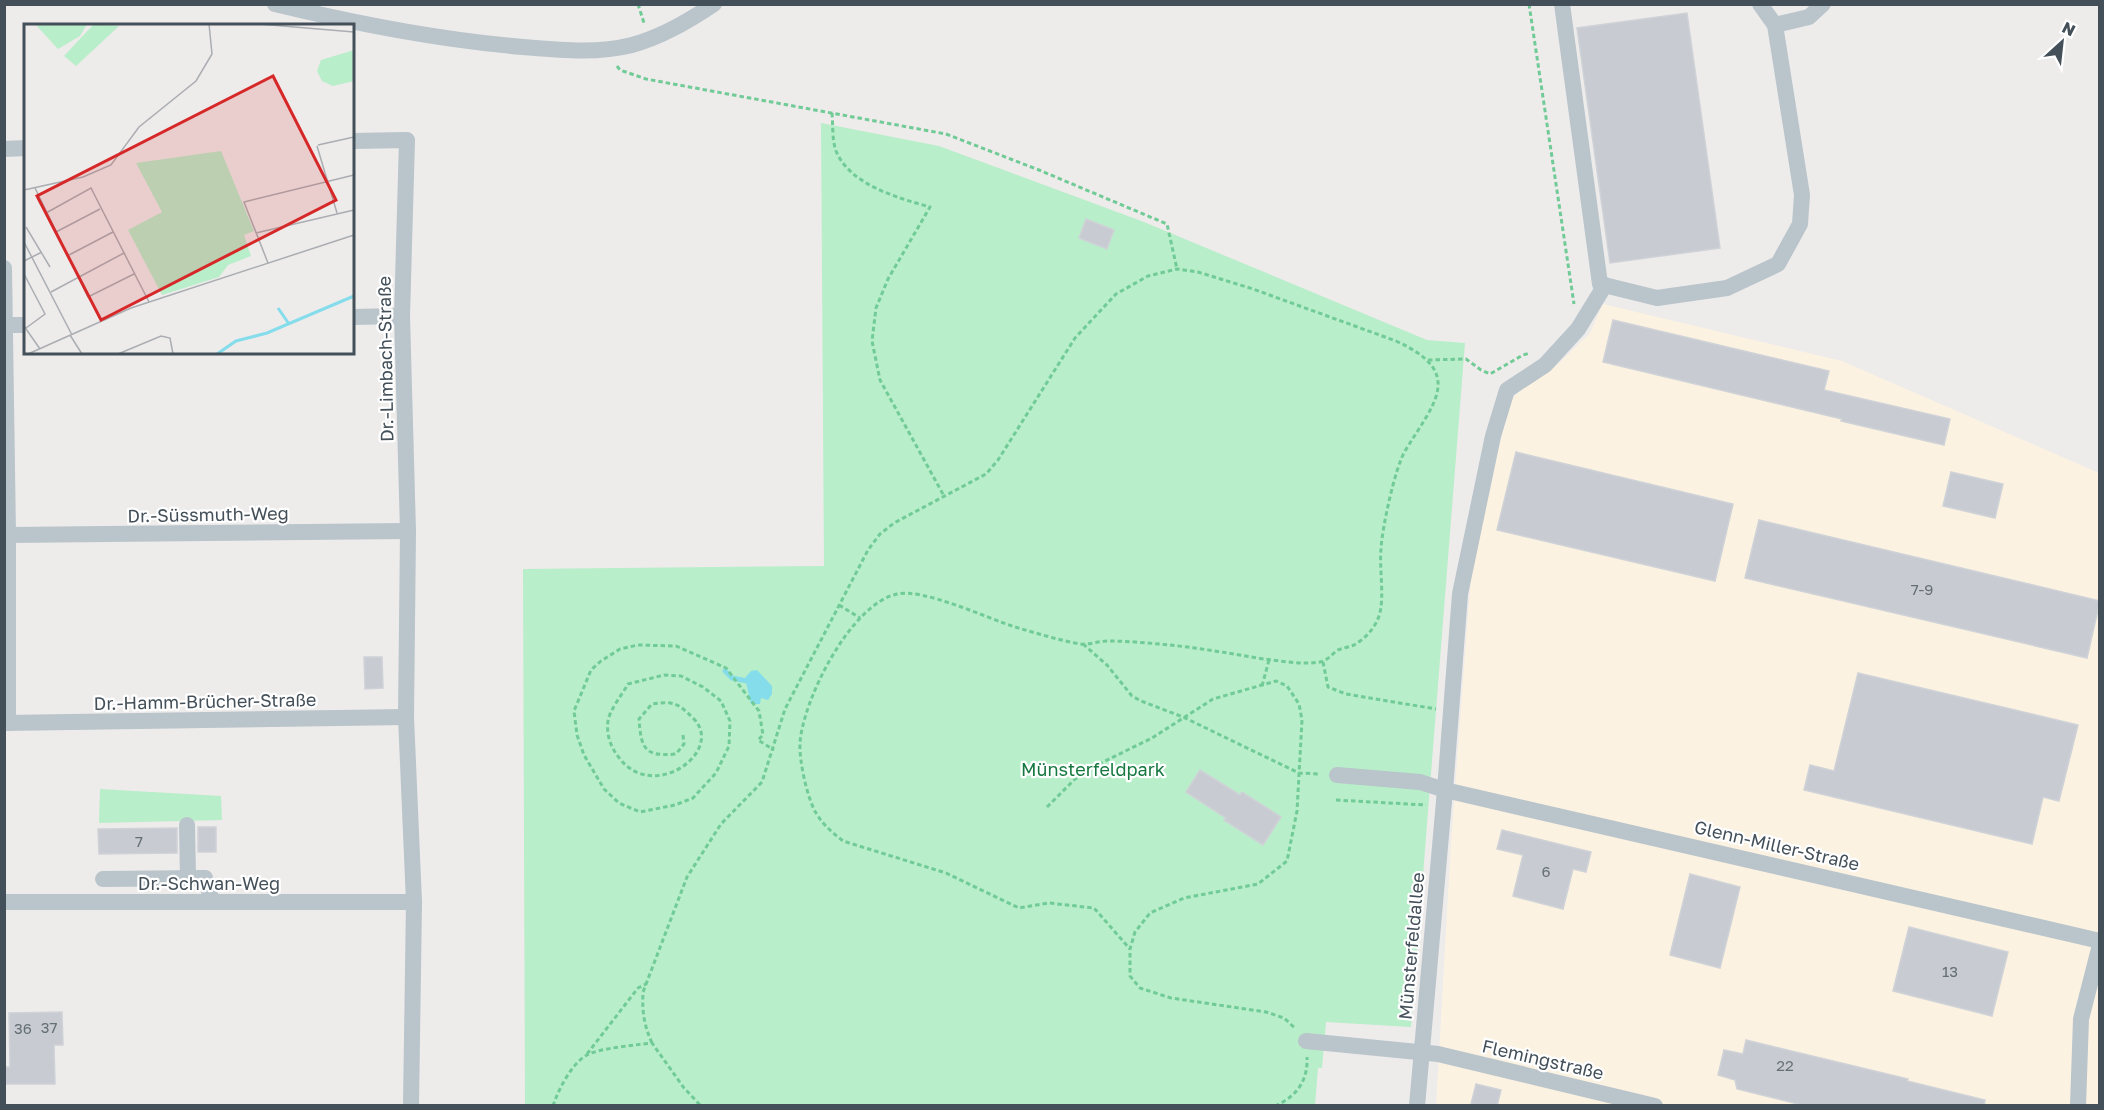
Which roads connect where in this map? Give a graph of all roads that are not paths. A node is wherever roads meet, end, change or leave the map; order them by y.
1 (275, 4) edge
2 (714, 4) edge
3 (1562, 4) edge
4 (1760, 4) edge
5 (1823, 4) edge
6 (1775, 25) junction
7 (354, 141) edge
8 (4, 148) edge
9 (24, 148) edge
10 (4, 268) edge
11 (1605, 285) junction
12 (402, 316) junction
13 (354, 317) edge
14 (6, 325) junction
15 (24, 325) edge
16 (408, 531) junction
17 (8, 535) junction
18 (406, 717) junction
19 (6, 724) edge
20 (1337, 775) road end
21 (1445, 790) junction
22 (187, 825) dead end
23 (188, 878) junction
24 (103, 879) dead end
25 (4, 902) edge
26 (211, 902) junction
27 (414, 902) junction
28 (2100, 943) edge
29 (1306, 1041) road end
30 (1421, 1051) junction
31 (411, 1106) edge
32 (1417, 1106) edge
33 (1655, 1106) edge
34 (2078, 1106) edge

1 - 2 street
3 - 11 street
4 - 6 street
5 - 6 street
6 - 11 street
7 - 12 street, Dr.-Limbach-Straße
8 - 9 street
10 - 14 street
11 - 21 street, Münsterfeldallee
12 - 13 street
12 - 16 street, Dr.-Limbach-Straße
14 - 15 street
14 - 17 street
16 - 17 street, Dr.-Süssmuth-Weg
16 - 18 street, Dr.-Limbach-Straße
17 - 19 street
18 - 19 street, Dr.-Hamm-Brücher-Straße
18 - 27 street, Dr.-Limbach-Straße
20 - 21 street, Glenn-Miller-Straße
21 - 28 street, Glenn-Miller-Straße
21 - 30 street, Münsterfeldallee
22 - 23 street
23 - 24 street
23 - 26 street
25 - 26 street, Dr.-Schwan-Weg
26 - 27 street, Dr.-Schwan-Weg
27 - 31 street, Dr.-Limbach-Straße
28 - 34 street
29 - 30 street, Flemingstraße
30 - 32 street, Münsterfeldallee
30 - 33 street, Flemingstraße

